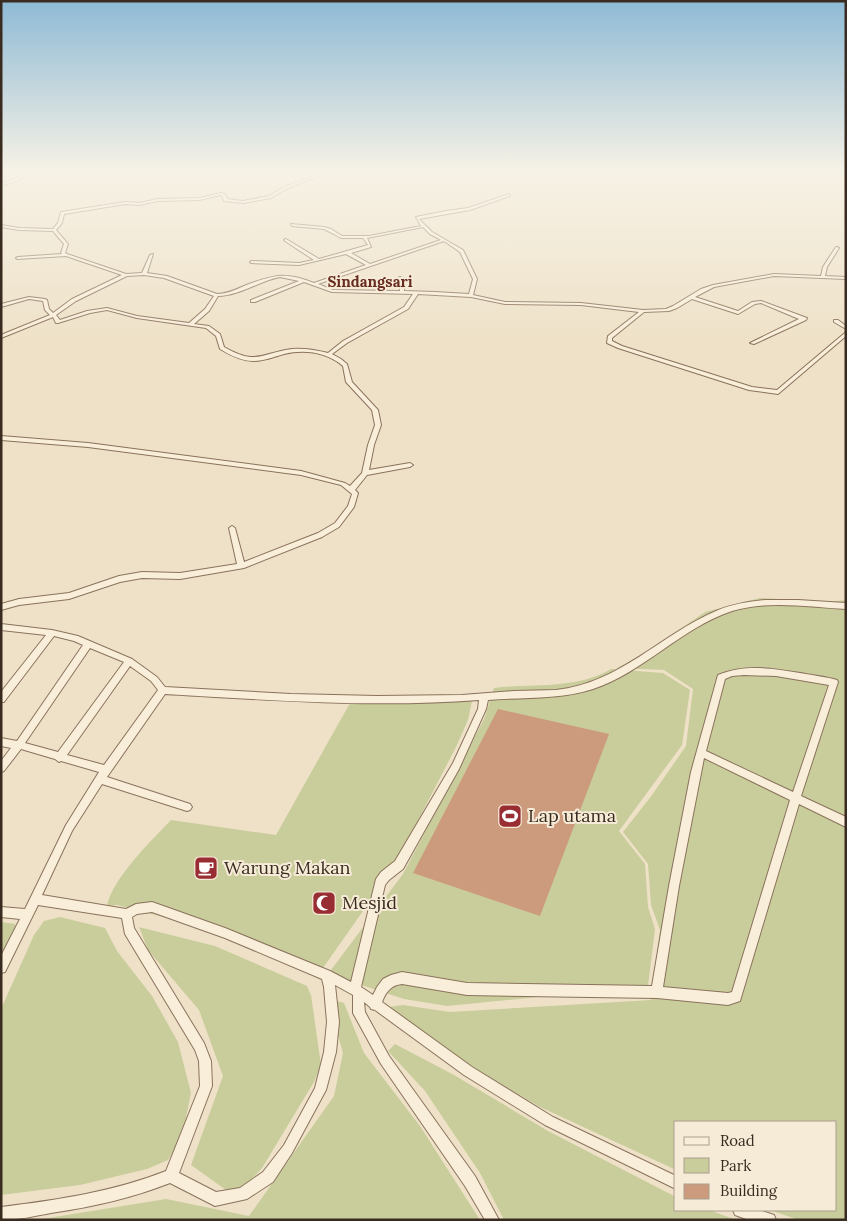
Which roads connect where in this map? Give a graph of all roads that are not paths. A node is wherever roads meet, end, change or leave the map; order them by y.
1 (19, 229) edge
2 (331, 229) edge
3 (409, 229) edge
4 (426, 229) edge
5 (54, 230) joint
6 (365, 238) junction
7 (286, 240) dead end
8 (444, 240) junction
9 (837, 248) dead end
10 (347, 253) junction
11 (66, 255) junction
12 (152, 255) dead end
13 (18, 258) dead end
14 (318, 260) junction
15 (252, 262) dead end
16 (370, 265) junction
17 (144, 274) junction
18 (126, 275) junction
19 (823, 276) junction
20 (400, 278) dead end
21 (846, 278) edge
22 (304, 280) junction
23 (314, 284) junction
24 (402, 293) junction
25 (416, 293) junction
26 (217, 296) junction
27 (471, 296) junction
28 (691, 297) junction
29 (253, 301) dead end
30 (1, 306) edge
31 (644, 311) junction
32 (52, 316) junction
33 (836, 321) dead end
34 (191, 324) junction
35 (846, 328) edge
36 (846, 333) edge
37 (1, 338) edge
38 (752, 343) dead end
39 (328, 355) junction
40 (1, 438) edge
41 (410, 464) dead end
42 (365, 473) junction
43 (351, 490) junction
44 (232, 528) dead end
45 (241, 566) junction
46 (846, 606) edge
47 (1, 607) edge
48 (1, 627) edge
49 (52, 633) junction
50 (88, 644) junction
51 (129, 661) junction
52 (163, 690) junction
53 (484, 698) junction
54 (1, 699) edge
55 (1, 742) edge
56 (20, 745) junction
57 (702, 753) junction
58 (59, 758) junction
59 (1, 768) edge
60 (106, 770) junction
61 (100, 778) junction
62 (796, 797) junction
63 (187, 807) dead end
64 (846, 822) edge
65 (35, 899) junction
66 (1, 912) edge
67 (26, 914) junction
68 (126, 914) junction
69 (1, 968) edge
70 (326, 974) junction
71 (356, 991) junction
72 (657, 992) junction
73 (375, 1005) junction
74 (171, 1176) junction
75 (674, 1182) edge
76 (743, 1211) edge
77 (1, 1214) edge
78 (492, 1220) edge
79 (769, 1220) edge

1 - 5 street
2 - 6 street
3 - 6 street
4 - 8 street
5 - 11 street
6 - 10 street
7 - 14 street
8 - 16 street
8 - 27 street
9 - 19 street
10 - 14 street
10 - 16 street
11 - 13 street
11 - 18 street
12 - 17 street
14 - 15 street
16 - 23 street
17 - 18 street
17 - 26 street
18 - 32 street
19 - 21 street
19 - 28 street
20 - 24 street
22 - 23 street
22 - 26 street
22 - 29 street
23 - 24 street
24 - 25 street
25 - 27 street
25 - 39 street
26 - 34 street
27 - 31 street
28 - 31 street
28 - 38 street
30 - 32 street
31 - 36 street
32 - 34 street
32 - 37 street
33 - 35 street
34 - 39 street
39 - 42 street
40 - 43 street
41 - 42 street
42 - 43 street
43 - 45 street
44 - 45 street
45 - 47 street
46 - 53 street
48 - 49 street
49 - 50 street
49 - 54 street
50 - 51 street
50 - 56 street
51 - 52 street
51 - 58 street
52 - 53 street
52 - 60 street
53 - 71 street
55 - 56 street
56 - 58 street
56 - 59 street
57 - 62 street
57 - 62 street
57 - 72 street
58 - 60 street
60 - 61 street
61 - 63 street
61 - 65 street
62 - 64 street
62 - 72 street
65 - 67 street
65 - 68 street
66 - 67 street
67 - 69 street
68 - 70 street
68 - 74 street
70 - 71 street
70 - 74 street
71 - 73 street
71 - 78 street
72 - 73 street
73 - 75 street
74 - 77 street
76 - 79 street

